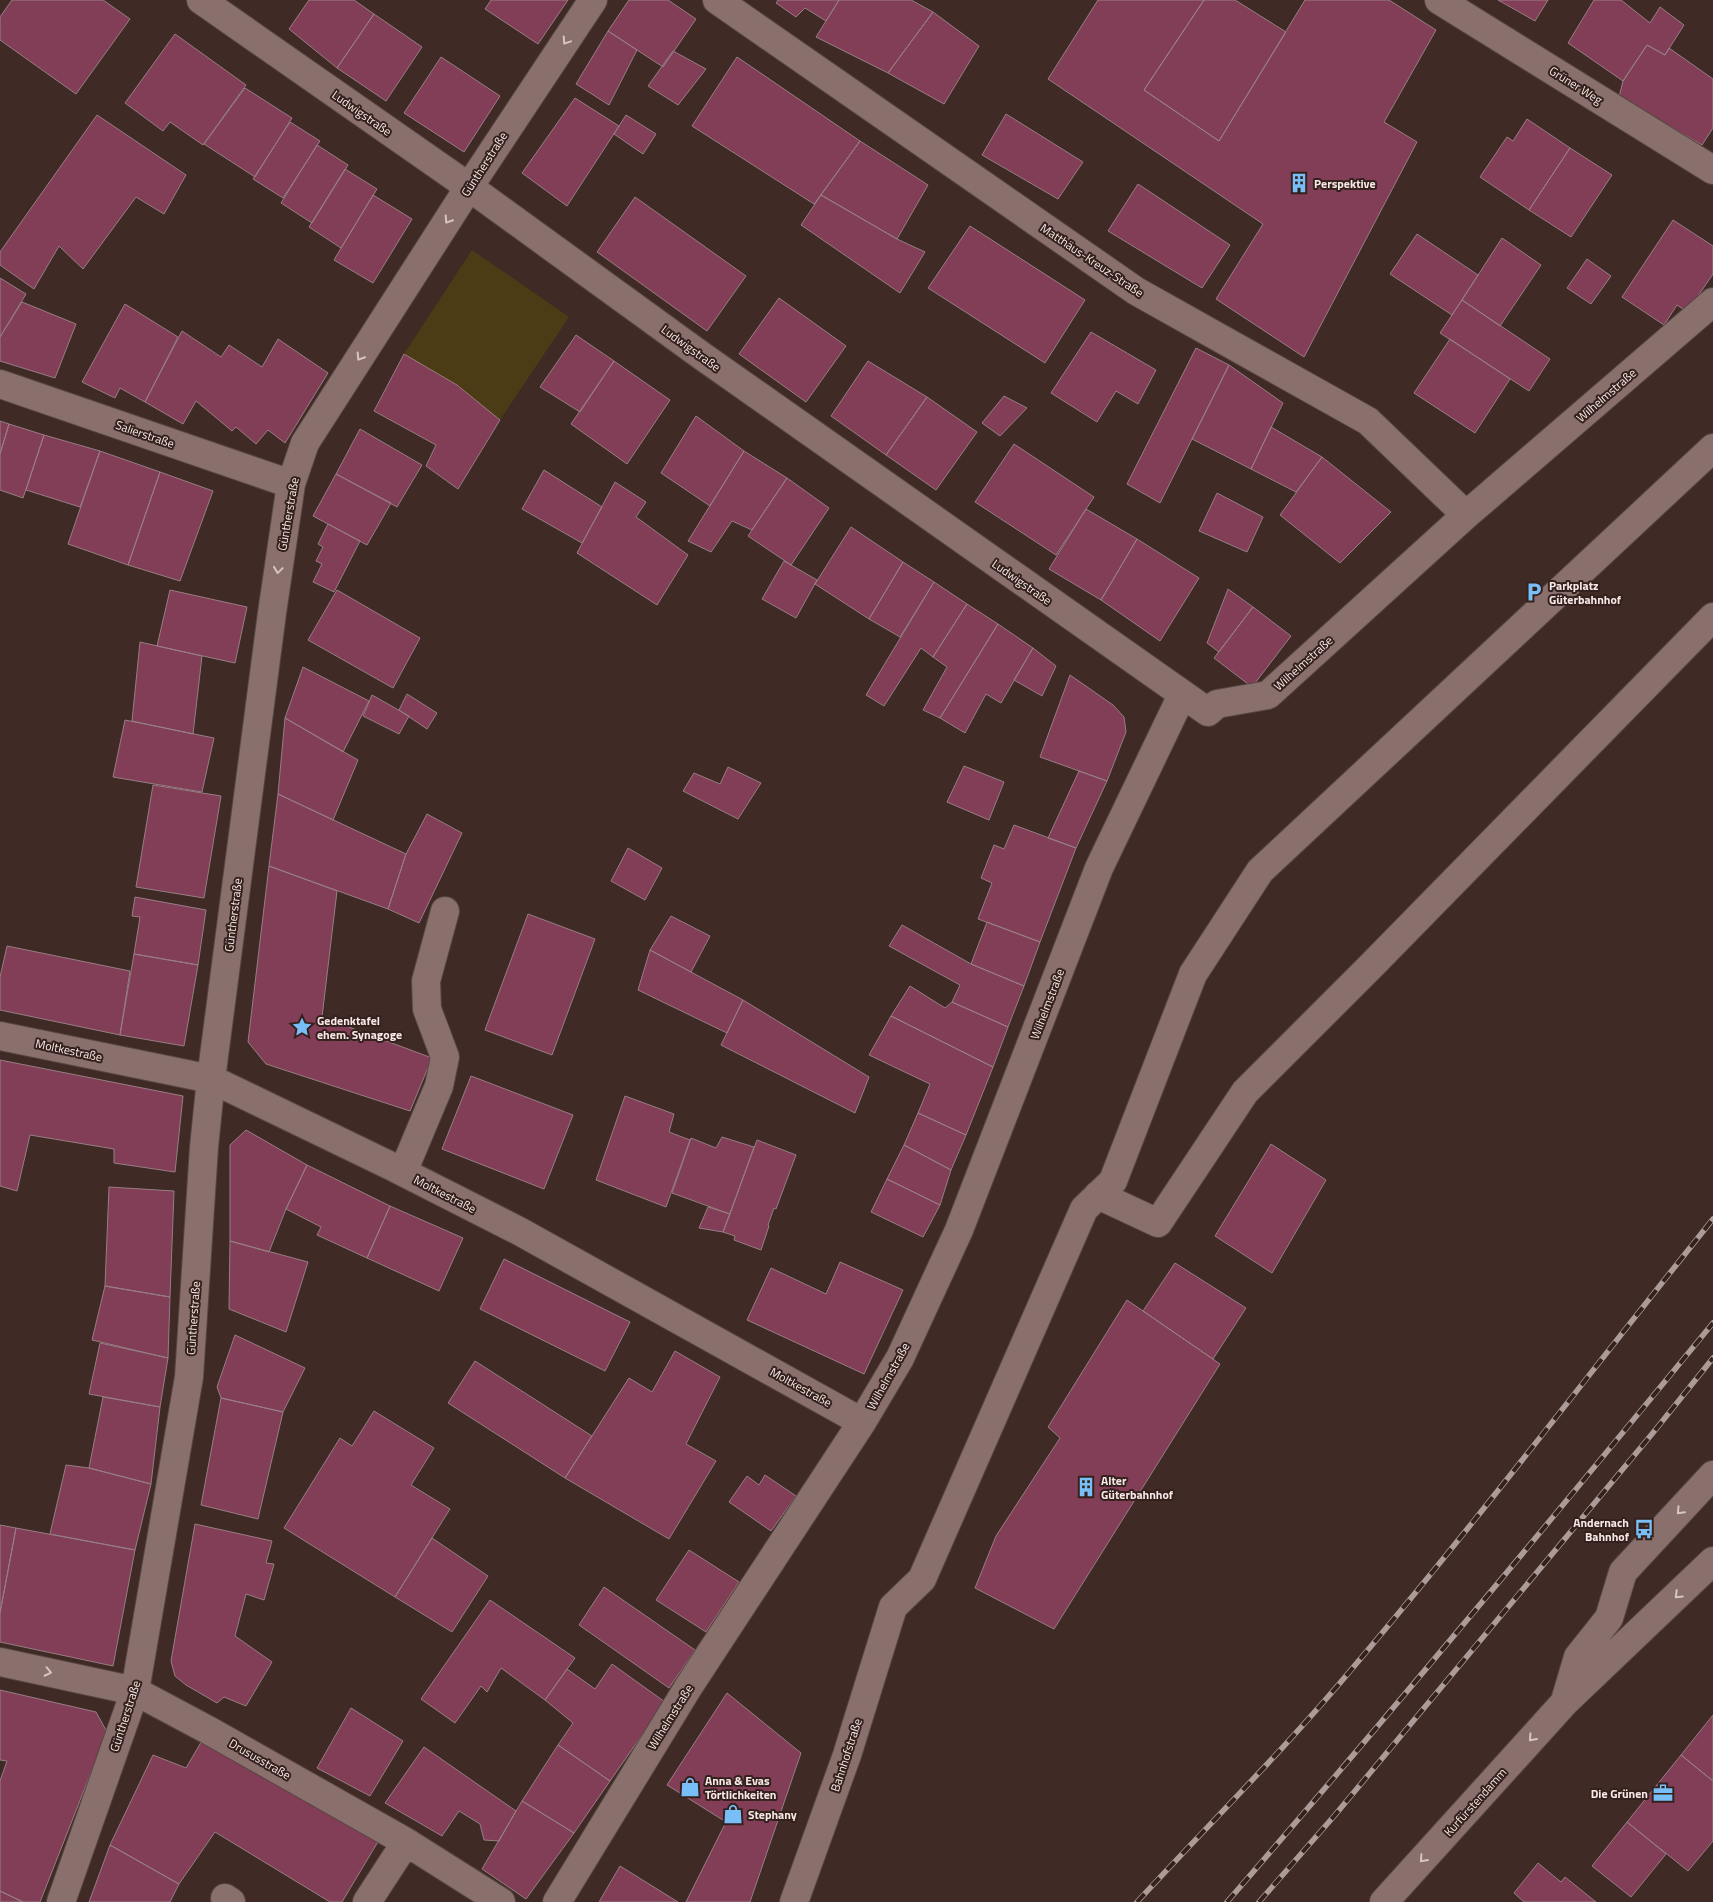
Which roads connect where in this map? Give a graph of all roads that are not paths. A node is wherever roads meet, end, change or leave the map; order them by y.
1 (201, 0) edge
2 (593, 0) edge
3 (717, 0) edge
4 (1438, 0) edge
5 (1713, 170) edge
6 (469, 187) junction
7 (1713, 302) edge
8 (0, 384) edge
9 (1713, 448) edge
10 (291, 484) junction
11 (1466, 516) junction
12 (1713, 617) edge
13 (1182, 694) junction
14 (445, 911) dead end
15 (0, 1036) edge
16 (212, 1080) junction
17 (403, 1172) junction
18 (1098, 1195) junction
19 (862, 1422) junction
20 (1713, 1475) edge
21 (1713, 1561) edge
22 (0, 1662) edge
23 (135, 1691) junction
24 (1565, 1702) junction
25 (406, 1842) junction
26 (61, 1902) edge
27 (367, 1902) edge
28 (501, 1902) edge
29 (557, 1902) edge
30 (794, 1902) edge
31 (1384, 1902) edge

1 - 6 street, Ludwigstraße
2 -> 6 street, Güntherstraße
3 - 11 street, Matthäus-Kreuz-Straße
4 - 5 street, Grüner Weg
6 -> 10 street, Güntherstraße
6 - 13 street, Ludwigstraße
7 - 11 street, Wilhelmstraße
8 - 10 street, Salierstraße
9 - 18 street
10 -> 16 street, Güntherstraße
11 - 13 street, Wilhelmstraße
12 - 18 street
13 - 19 street, Wilhelmstraße
14 - 17 street
15 - 16 street, Moltkestraße
16 - 17 street, Moltkestraße
16 - 23 street, Güntherstraße
17 - 19 street, Moltkestraße
18 - 30 street, Bahnhofstraße
19 - 29 street, Wilhelmstraße
20 -> 24 street, Kurfürstendamm
21 -> 24 street, Kurfürstendamm
22 -> 23 street, Drususstraße
23 - 25 street, Drususstraße
23 - 26 street, Güntherstraße
24 -> 31 street, Kurfürstendamm
25 - 27 street
25 - 28 street, Drususstraße

